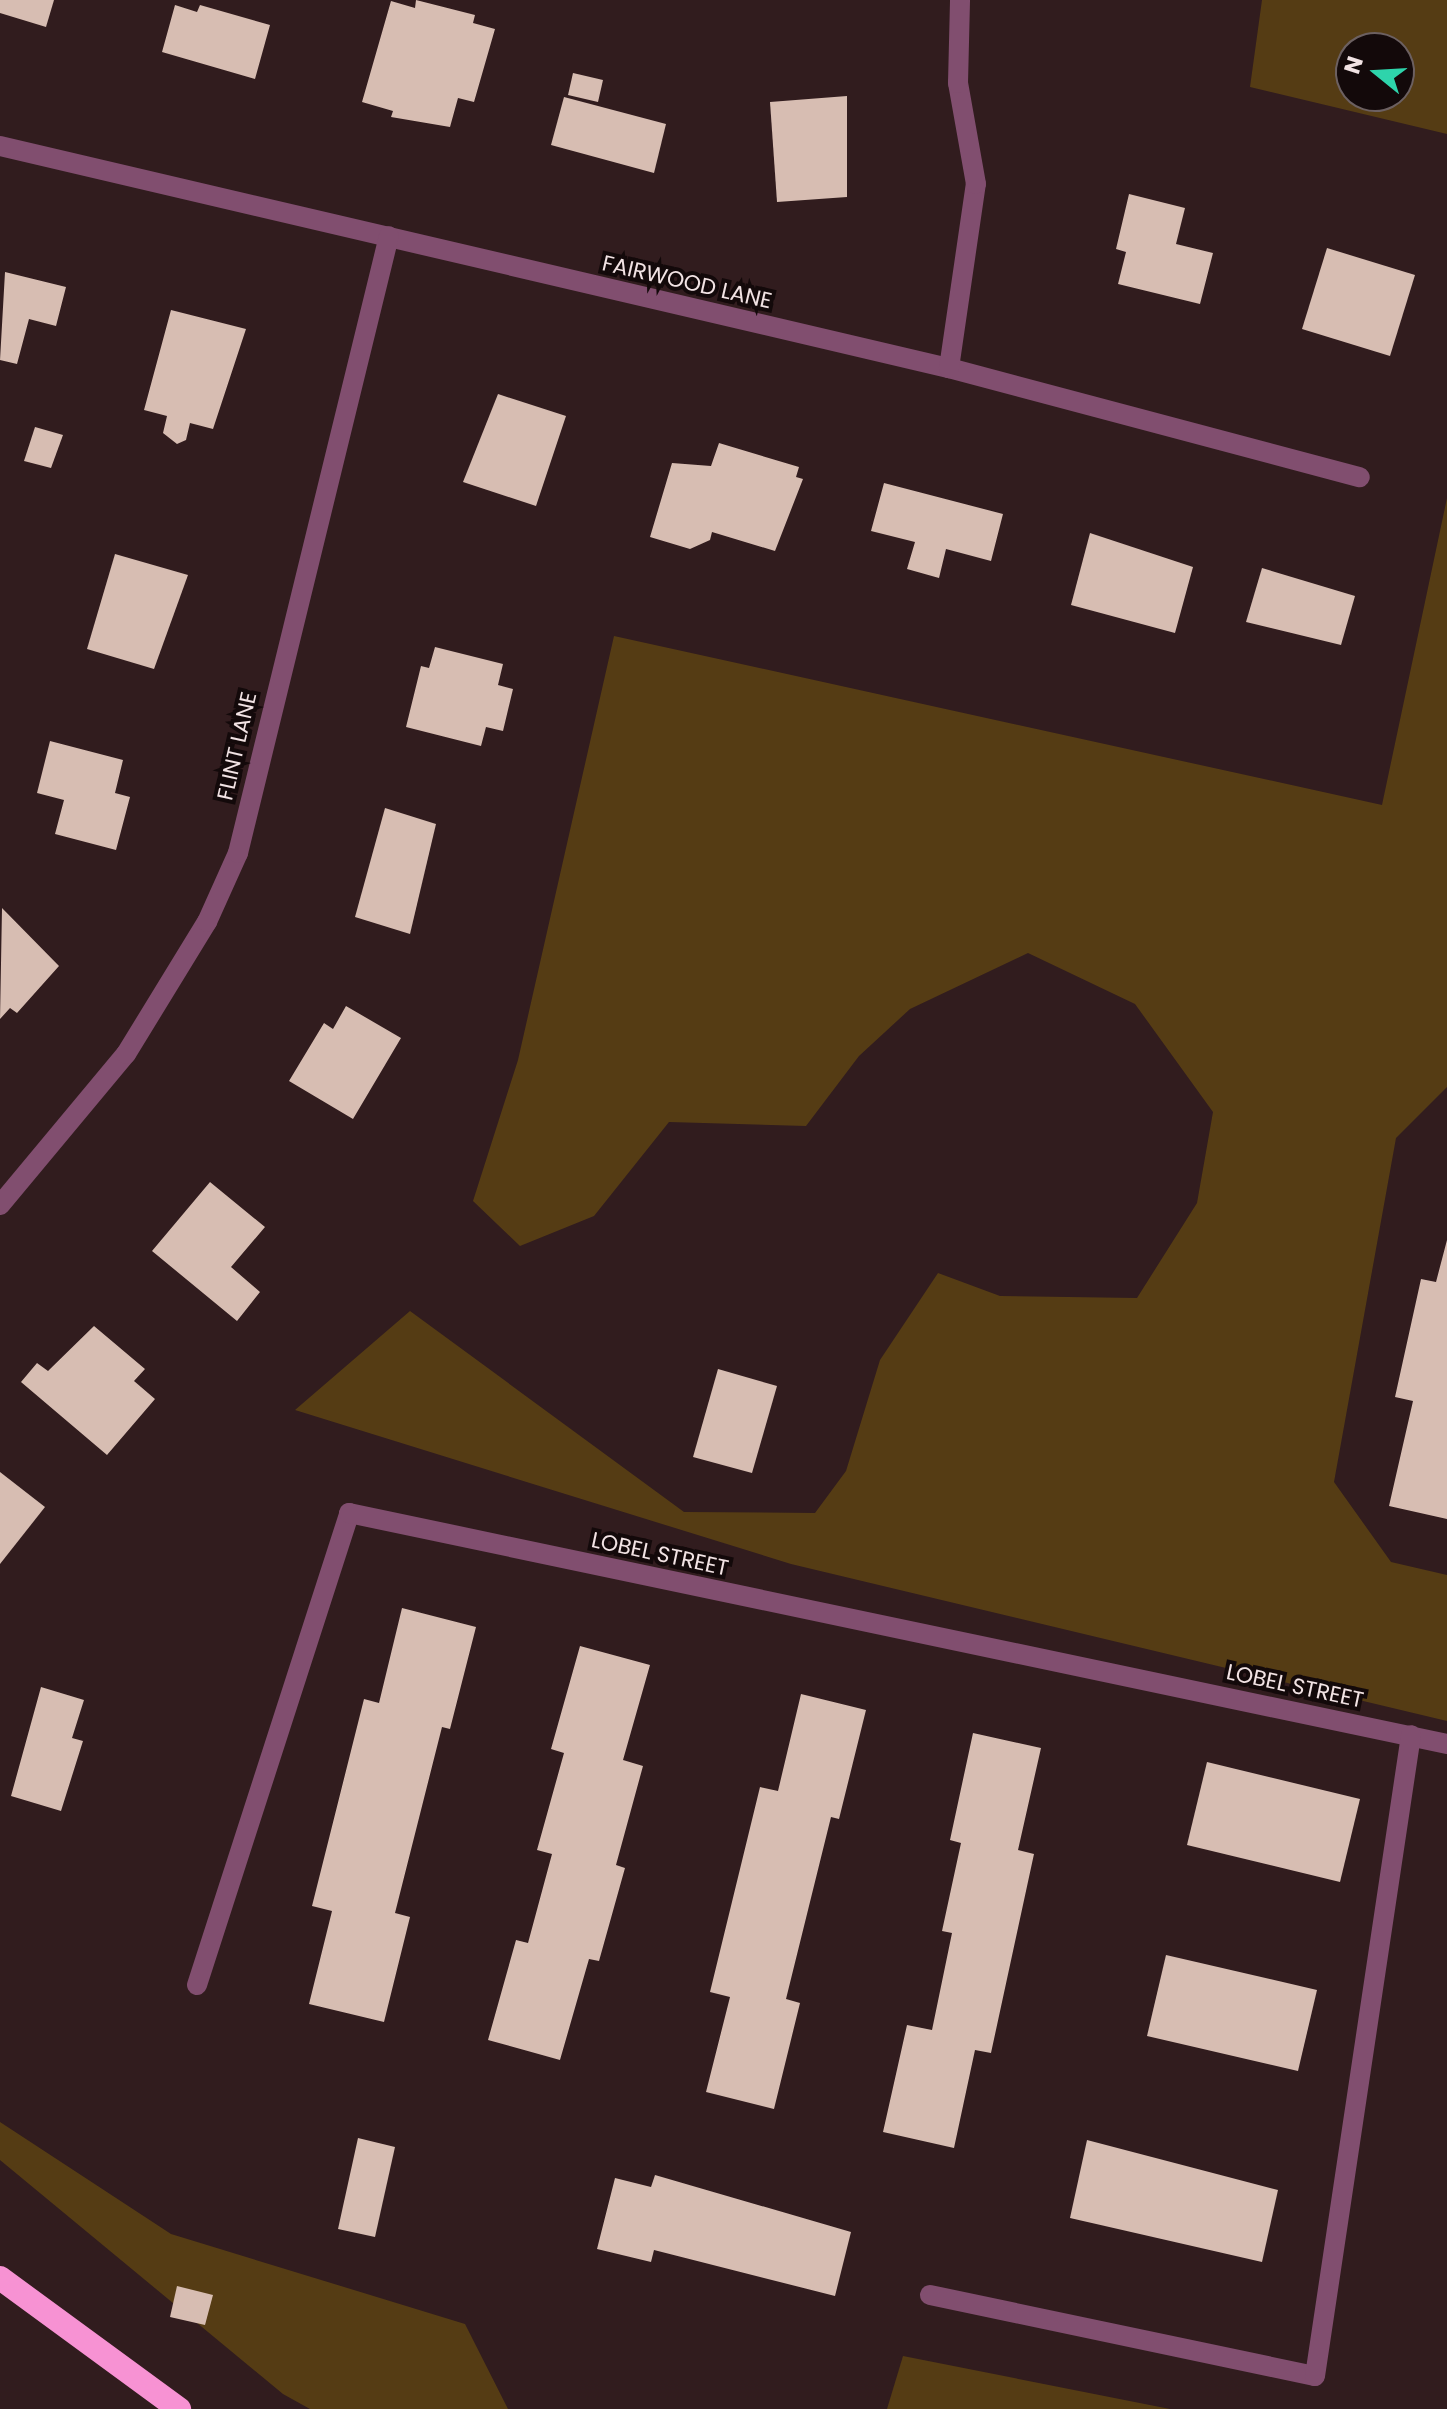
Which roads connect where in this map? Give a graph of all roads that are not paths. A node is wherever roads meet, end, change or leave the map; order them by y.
1 (960, 0) edge
2 (0, 146) edge
3 (389, 236) junction
4 (949, 368) junction
5 (1360, 477) dead end
6 (0, 1205) edge
7 (1411, 1735) junction
8 (1447, 1744) edge
9 (197, 1985) dead end
10 (0, 2278) edge
11 (930, 2295) dead end
12 (179, 2409) edge

1 - 4 street
2 - 3 street, FAIRWOOD LANE
3 - 4 street, FAIRWOOD LANE
3 - 6 street, FLINT LANE
4 - 5 street, FAIRWOOD LANE
7 - 8 street, LOBEL STREET
7 - 9 street, LOBEL STREET
7 - 11 street
10 - 12 highway

